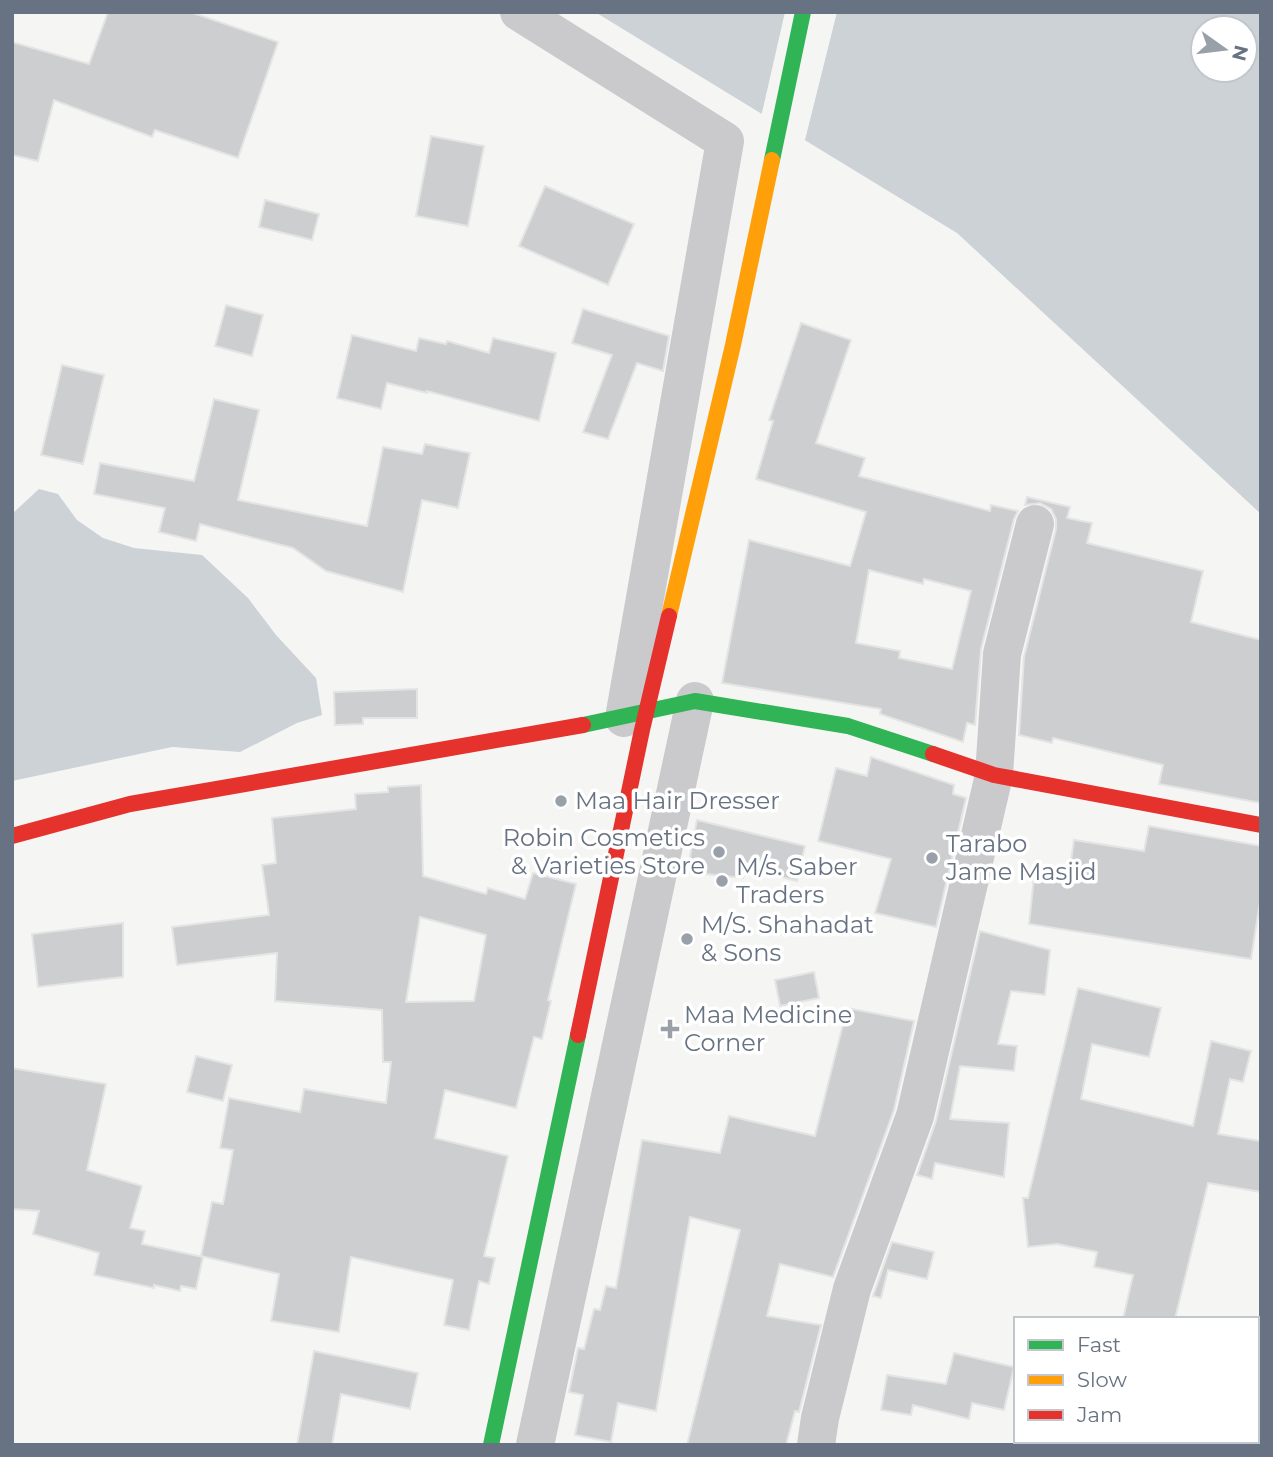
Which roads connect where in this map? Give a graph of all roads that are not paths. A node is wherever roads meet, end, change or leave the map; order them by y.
1 (519, 12) edge
2 (803, 12) edge
3 (1035, 524) dead end
4 (695, 701) junction
5 (624, 718) junction
6 (994, 775) junction
7 (1261, 825) edge
8 (12, 836) edge
9 (491, 1445) edge
10 (535, 1445) edge
11 (816, 1445) edge

1 - 5 street
2 - 9 main road
3 - 6 street
4 - 5 main road
4 - 6 main road
4 - 10 street
5 - 8 main road
6 - 7 main road
6 - 11 street

